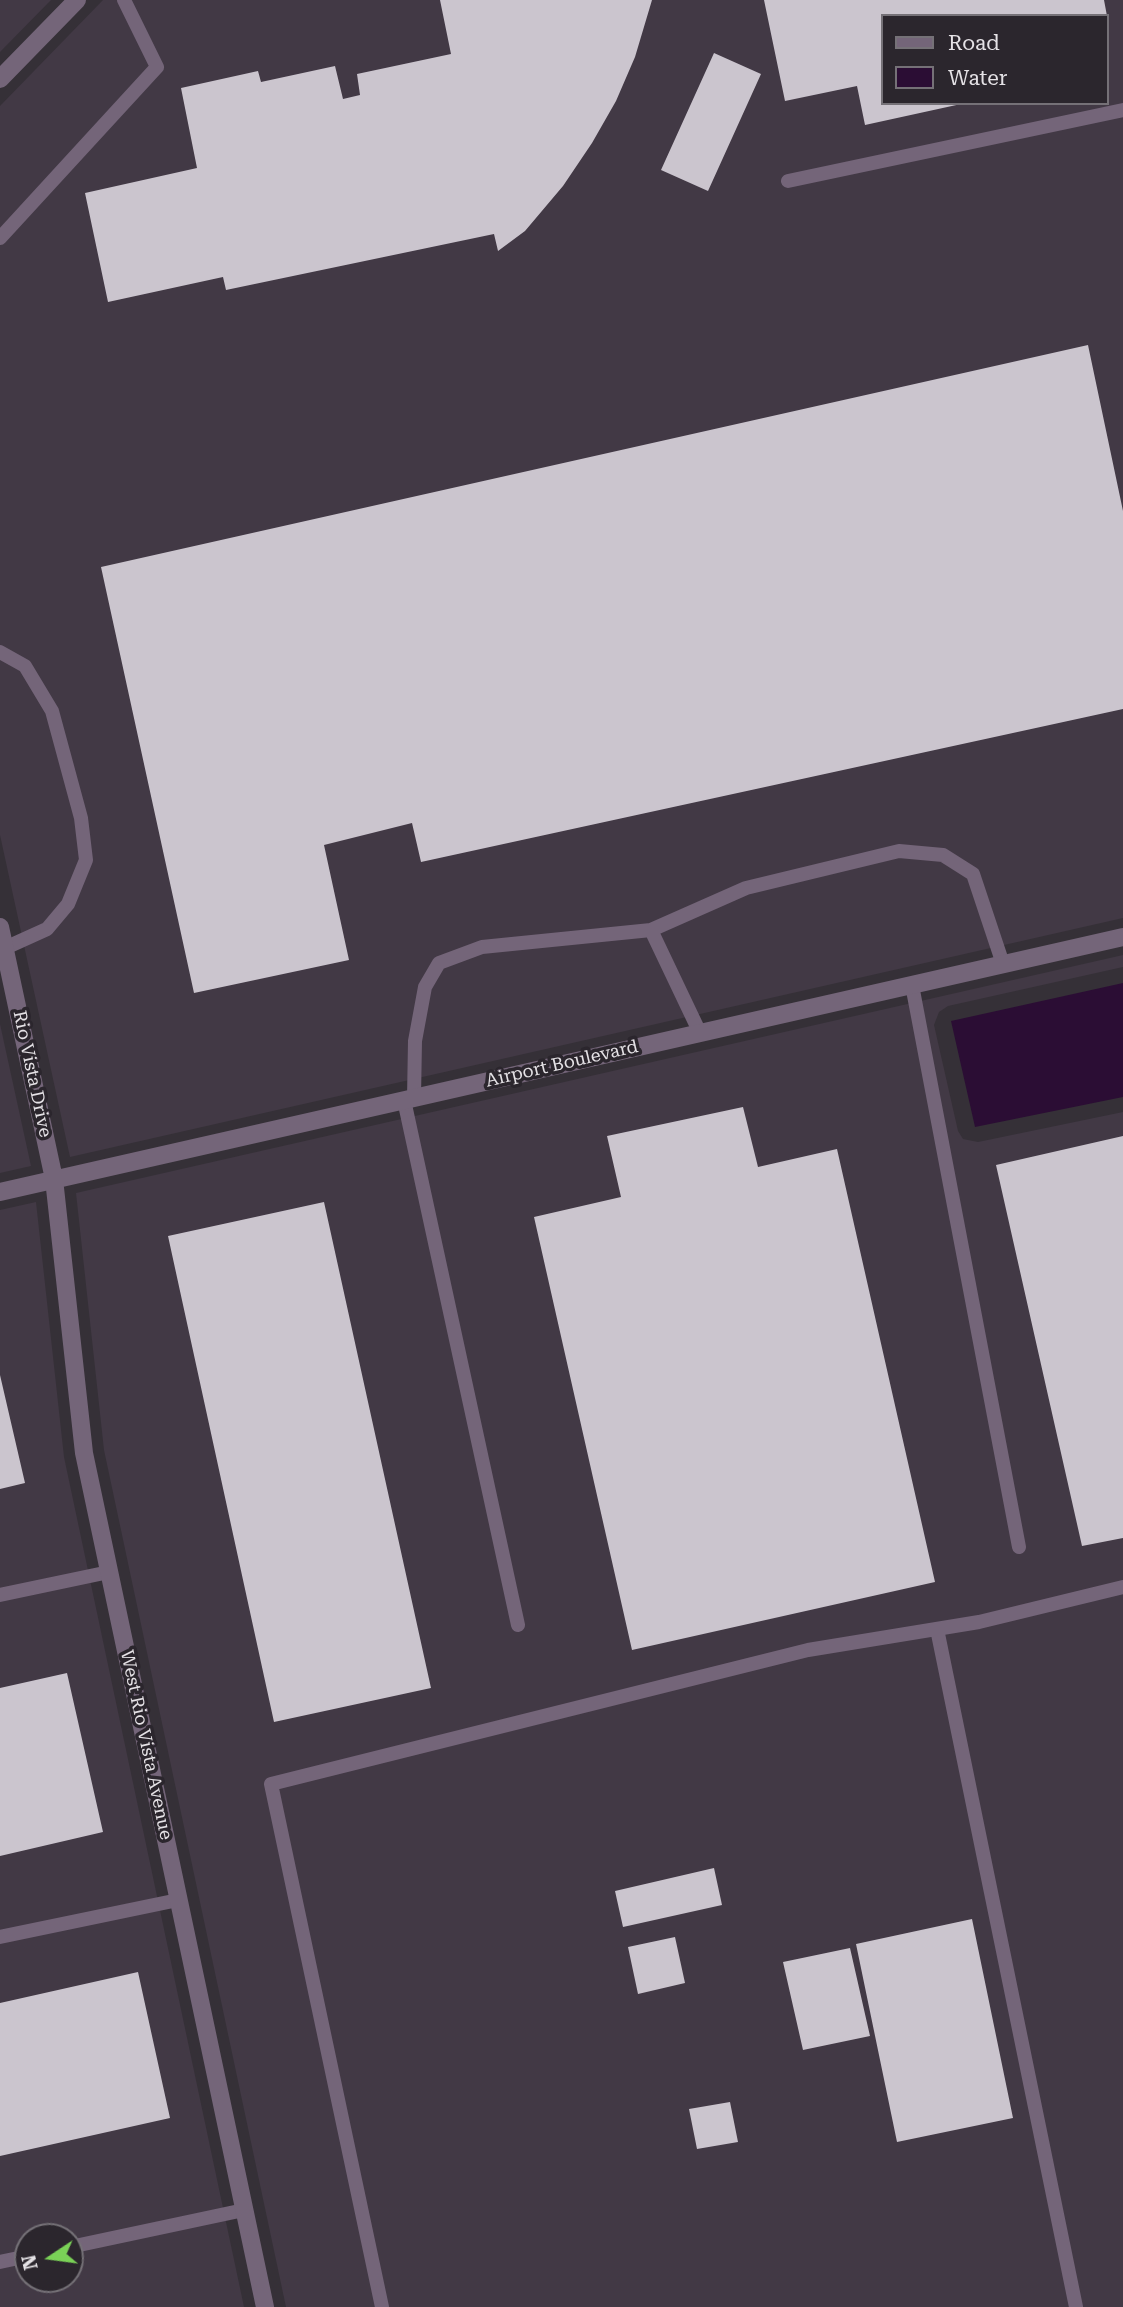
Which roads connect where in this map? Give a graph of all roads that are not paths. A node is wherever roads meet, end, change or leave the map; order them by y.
1 (77, 0) edge
2 (124, 0) edge
3 (2, 74) edge
4 (1123, 110) edge
5 (788, 181) dead end
6 (0, 238) edge
7 (0, 652) edge
8 (0, 927) edge
9 (651, 930) junction
10 (1123, 937) edge
11 (5, 948) junction
12 (1003, 964) junction
13 (912, 985) junction
14 (700, 1033) junction
15 (409, 1099) junction
16 (54, 1179) junction
17 (0, 1192) edge
18 (1019, 1548) dead end
19 (109, 1572) junction
20 (1123, 1587) edge
21 (0, 1595) edge
22 (518, 1625) dead end
23 (937, 1629) junction
24 (178, 1900) junction
25 (0, 1937) edge
26 (244, 2210) junction
27 (84, 2244) edge
28 (265, 2307) edge
29 (382, 2307) edge
30 (1076, 2307) edge

1 - 3 street
2 - 6 lane
4 - 5 lane
7 - 11 lane
8 - 11 street, Rio Vista Drive
9 - 12 lane
9 - 14 lane
9 - 15 lane
10 - 12 street, Airport Boulevard
11 - 16 street, Rio Vista Drive
12 - 13 street, Airport Boulevard
13 - 14 street, Airport Boulevard
13 - 18 lane
14 - 15 street, Airport Boulevard
15 - 16 street, Airport Boulevard
15 - 22 lane
16 - 17 street, Airport Boulevard
16 - 19 street, West Rio Vista Avenue
19 - 21 lane
19 - 24 street, West Rio Vista Avenue
20 - 23 lane
23 - 29 lane
23 - 30 lane
24 - 25 lane
24 - 26 street, West Rio Vista Avenue
26 - 27 lane
26 - 28 street, West Rio Vista Avenue

